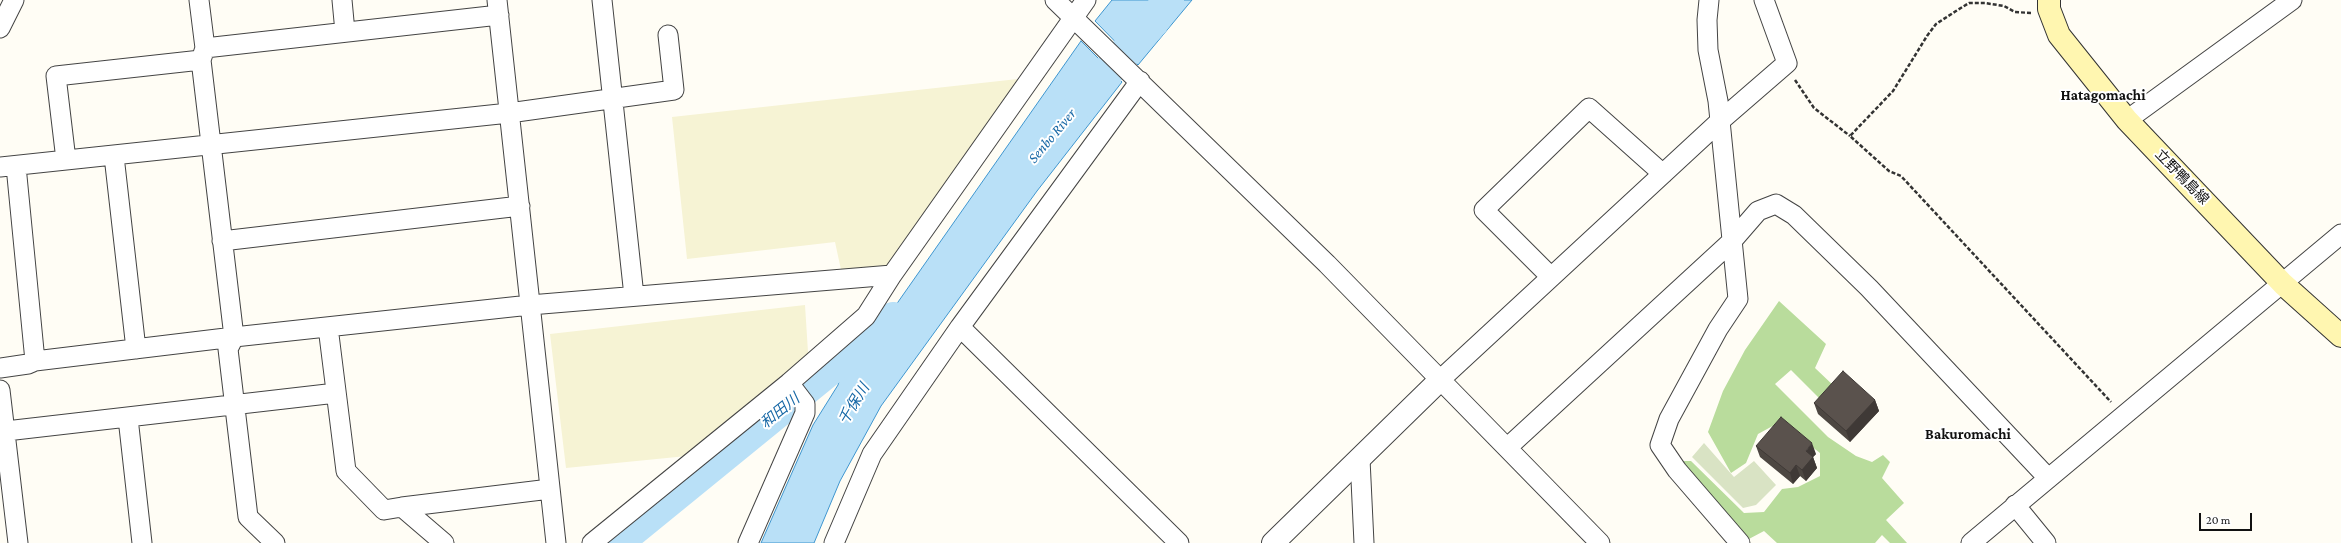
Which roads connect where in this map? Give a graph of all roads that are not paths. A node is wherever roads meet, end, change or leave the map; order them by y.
1 (14, 0) edge
2 (198, 0) edge
3 (342, 0) edge
4 (602, 0) edge
5 (1055, 0) edge
6 (1086, 0) edge
7 (1709, 0) edge
8 (1764, 0) edge
9 (2292, 0) edge
10 (2049, 5) edge
11 (498, 7) edge
12 (1076, 22) junction
13 (0, 28) edge
14 (346, 32) junction
15 (668, 35) dead end
16 (203, 54) junction
17 (1138, 78) junction
18 (612, 98) junction
19 (509, 113) junction
20 (2127, 120) junction
21 (1720, 121) junction
22 (212, 145) junction
23 (114, 156) junction
24 (66, 160) junction
25 (8, 167) edge
26 (1662, 174) junction
27 (520, 206) junction
28 (2341, 234) edge
29 (222, 241) junction
30 (1732, 241) junction
31 (892, 275) junction
32 (1551, 277) junction
33 (2283, 284) junction
34 (634, 296) junction
35 (530, 305) junction
36 (960, 327) junction
37 (328, 328) junction
38 (2341, 336) edge
39 (234, 337) junction
40 (136, 349) junction
41 (36, 361) junction
42 (0, 368) edge
43 (1442, 379) junction
44 (792, 386) junction
45 (0, 390) edge
46 (336, 393) junction
47 (235, 406) junction
48 (128, 418) junction
49 (6, 431) junction
50 (1508, 447) junction
51 (1360, 459) junction
52 (2048, 478) junction
53 (550, 489) junction
54 (2015, 505) junction
55 (402, 508) junction
56 (272, 542) edge
57 (18, 543) edge
58 (142, 543) edge
59 (444, 543) edge
60 (556, 543) edge
61 (592, 543) edge
62 (748, 543) edge
63 (834, 543) edge
64 (1179, 543) edge
65 (1273, 543) edge
66 (1364, 543) edge
67 (1600, 543) edge
68 (1740, 543) edge
69 (1971, 543) edge
70 (2046, 543) edge

1 - 13 street
2 - 16 street
3 - 14 street
4 - 18 street
5 - 12 street
6 - 12 street
7 - 21 street
8 - 21 street
9 - 20 street
10 - 20 main road, 立野鴨島線
11 - 14 street
11 - 19 street
12 - 17 street
12 - 31 street
14 - 16 street
15 - 18 street
16 - 22 street
16 - 24 street
17 - 36 street
17 - 43 street
18 - 19 street
18 - 34 street
19 - 22 street
19 - 27 street
20 - 33 main road, 立野鴨島線
21 - 26 street
21 - 30 street
22 - 23 street
22 - 29 street
23 - 24 street
23 - 40 street
24 - 25 street
25 - 41 street
26 - 32 street
26 - 32 street
27 - 29 street
27 - 35 street
28 - 33 street
29 - 39 street
30 - 50 street
30 - 52 street
30 - 68 street
31 - 34 street
31 - 44 street
32 - 43 street
33 - 38 main road, 立野鴨島線
33 - 52 street
34 - 35 street
35 - 37 street
35 - 53 street
36 - 63 street
36 - 64 street
37 - 39 street
37 - 46 street
39 - 40 street
39 - 47 street
40 - 41 street
41 - 42 street
43 - 50 street
43 - 51 street
44 - 61 street
44 - 62 street
45 - 49 street
46 - 47 street
46 - 55 street
47 - 48 street
47 - 56 street
48 - 49 street
48 - 58 street
49 - 57 street
50 - 67 street
51 - 65 street
51 - 66 street
52 - 54 street
53 - 55 street
53 - 60 street
54 - 69 street
54 - 70 street
55 - 59 street

